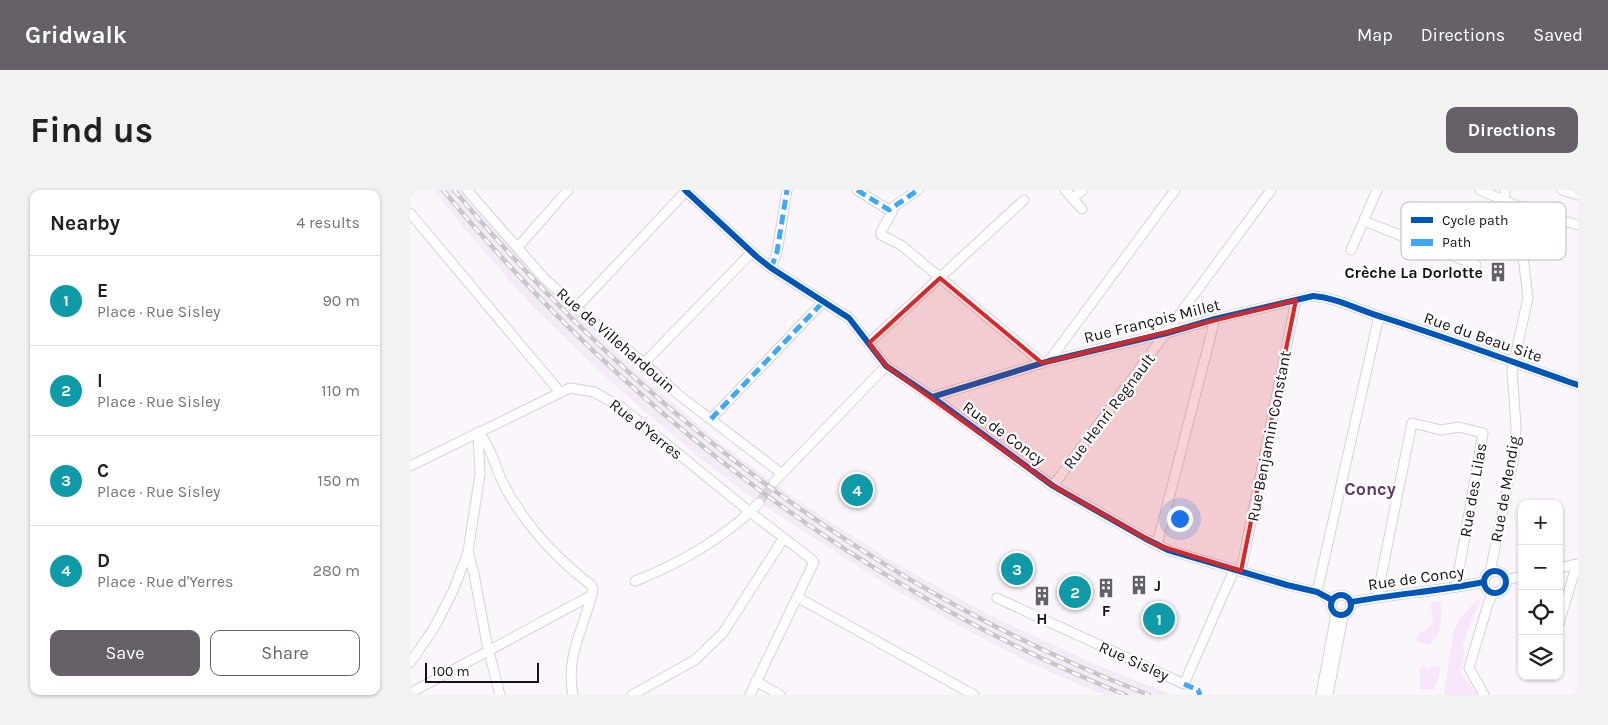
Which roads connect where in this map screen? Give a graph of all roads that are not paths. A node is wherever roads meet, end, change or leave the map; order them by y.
1 (467, 190) edge
2 (568, 190) edge
3 (686, 190) edge
4 (787, 190) edge
5 (857, 190) edge
6 (918, 190) edge
7 (1065, 190) edge
8 (1083, 190) edge
9 (1176, 190) edge
10 (1271, 190) edge
11 (1377, 190) edge
12 (1480, 190) edge
13 (1505, 190) edge
14 (1562, 190) edge
15 (1578, 195) edge
16 (1072, 198) junction
17 (1024, 200) dead end
18 (1505, 200) junction
19 (1509, 202) edge
20 (1082, 209) dead end
21 (890, 210) junction
22 (410, 213) edge
23 (1364, 220) junction
24 (1566, 221) edge
25 (1578, 225) edge
26 (1401, 235) edge
27 (518, 247) junction
28 (1351, 250) dead end
29 (752, 252) junction
30 (1464, 260) edge
31 (1523, 260) edge
32 (1476, 265) dead end
33 (771, 268) junction
34 (940, 278) junction
35 (1296, 300) junction
36 (824, 301) junction
37 (576, 308) junction
38 (1379, 316) junction
39 (1215, 319) junction
40 (1167, 333) junction
41 (869, 343) junction
42 (1045, 362) junction
43 (644, 363) junction
44 (1514, 363) junction
45 (886, 366) junction
46 (1578, 385) edge
47 (560, 392) junction
48 (932, 397) junction
49 (711, 419) junction
50 (478, 432) junction
51 (491, 455) junction
52 (410, 466) edge
53 (781, 473) junction
54 (480, 474) junction
55 (774, 482) tunnel mouth
56 (1053, 486) junction
57 (759, 503) tunnel mouth
58 (750, 512) junction
59 (783, 539) junction
60 (1157, 545) junction
61 (468, 552) junction
62 (1578, 564) edge
63 (1563, 567) edge
64 (1237, 571) junction
65 (1490, 572) junction
66 (1518, 577) edge
67 (1506, 580) junction
68 (635, 581) dead end
69 (1484, 582) junction
70 (1456, 587) junction
71 (592, 592) junction
72 (1317, 592) junction
73 (1493, 592) junction
74 (797, 597) junction
75 (1377, 597) junction
76 (997, 598) dead end
77 (1332, 600) junction
78 (1351, 602) junction
79 (1563, 611) edge
80 (1340, 615) junction
81 (489, 650) junction
82 (410, 663) edge
83 (756, 681) junction
84 (410, 693) edge
85 (500, 695) edge
86 (573, 695) edge
87 (632, 695) edge
88 (750, 695) edge
89 (780, 695) edge
90 (974, 695) edge
91 (1321, 695) edge
92 (1328, 695) edge
93 (1484, 695) edge

1 - 27 street, Rue de Villehardouin
2 - 27 street
3 - 29 street, Rue de Concy
3 - 37 street
4 - 33 street
5 - 21 street
6 - 21 street
7 - 16 street
8 - 16 street
9 - 42 street
10 - 40 street, Rue Henri Regnault
11 - 23 street
12 - 18 street
13 - 18 street, Rue de Mendig
14 - 15 street
16 - 20 street
17 - 34 street
18 - 19 street
21 - 34 street
22 - 47 street
23 - 26 street
23 - 28 street
24 - 25 street
27 - 37 street, Rue de Villehardouin
29 - 33 street, Rue de Concy
29 - 43 street
30 - 32 street
31 - 44 street, Rue de Mendig
33 - 36 street, Rue de Concy
34 - 41 street
34 - 42 street
35 - 38 street, Rue François Millet
35 - 39 street, Rue François Millet
35 - 64 street, Rue Benjamin Constant
36 - 41 street, Rue de Concy
36 - 49 street
37 - 43 street, Rue de Villehardouin
38 - 44 street, Rue du Beau Site
38 - 72 street
39 - 40 street, Rue François Millet
39 - 60 street
40 - 42 street, Rue François Millet
40 - 56 street, Rue Henri Regnault
41 - 45 street, Rue de Concy
42 - 48 street, Rue François Millet
43 - 49 street, Rue de Villehardouin
44 - 46 street, Rue du Beau Site
44 - 65 street, Rue de Mendig
45 - 48 street, Rue de Concy
45 - 53 street
47 - 50 street, Rue d'Yerres
47 - 58 street, Rue d'Yerres
48 - 56 street, Rue de Concy
49 - 53 street, Rue de Villehardouin
50 - 51 street
50 - 52 street, Rue d'Yerres
50 - 54 street
51 - 54 street
51 - 71 street
53 - 55 street
54 - 61 street
56 - 60 street, Rue de Concy
57 - 58 street
58 - 59 street, Rue d'Yerres
58 - 68 street
59 - 74 street, Rue d'Yerres
59 - 87 street
60 - 64 street, Rue de Concy
61 - 81 street
61 - 82 street
62 - 63 street
62 - 79 street
64 - 72 street, Rue de Concy
64 - 76 street, Rue Sisley
65 - 67 street
65 - 69 street, Rue de Concy
66 - 67 street
67 - 73 street
69 - 70 street, Rue de Concy
69 - 73 street, Rue de Concy
70 - 75 street, Rue de Concy
70 - 75 street, Rue des Lilas
71 - 81 street
71 - 86 street
72 - 77 street, Rue de Concy
73 - 93 street
74 - 83 street
74 - 90 street
75 - 78 street, Rue de Concy
77 - 78 street, Rue de Concy
77 - 80 street
78 - 80 street, Rue de Concy
80 - 91 street
80 - 92 street
81 - 84 street
81 - 85 street
83 - 88 street
83 - 89 street

